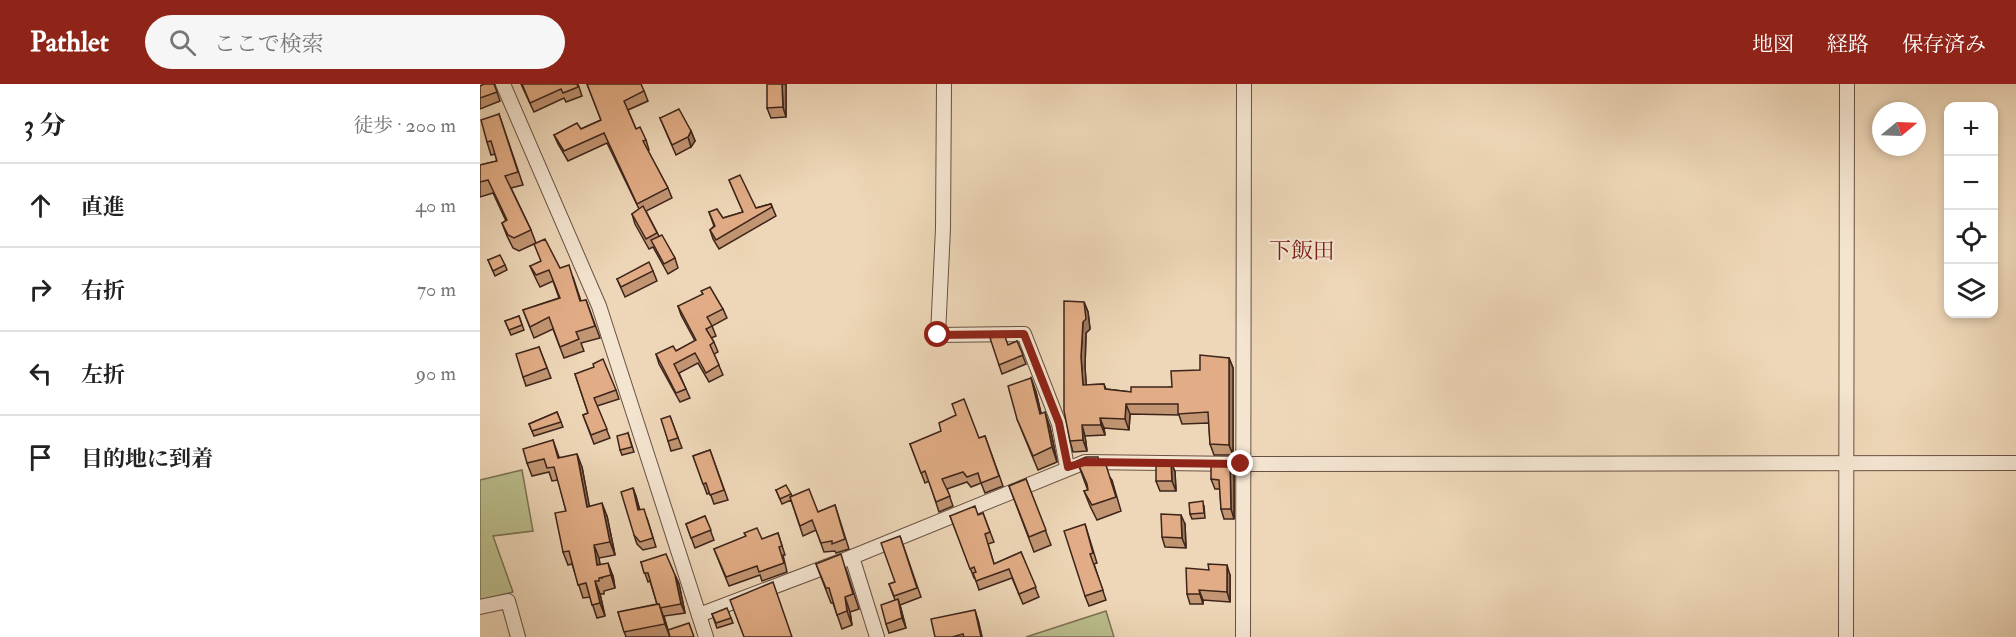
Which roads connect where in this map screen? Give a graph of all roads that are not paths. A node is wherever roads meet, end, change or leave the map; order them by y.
1 (503, 84) edge
2 (944, 84) edge
3 (1244, 84) edge
4 (1847, 84) edge
5 (1846, 463) junction
6 (2016, 463) edge
7 (1241, 464) junction
8 (1068, 467) junction
9 (852, 557) junction
10 (480, 607) edge
11 (699, 615) junction
12 (518, 637) edge
13 (706, 637) edge
14 (877, 637) edge
15 (1243, 637) edge
16 (1846, 637) edge

1 - 11 street
2 - 8 street
3 - 7 street
4 - 5 street
5 - 6 street
5 - 7 street
5 - 16 street
7 - 8 street
7 - 15 street
8 - 9 street
9 - 11 street
9 - 14 street
10 - 12 street
11 - 13 street

